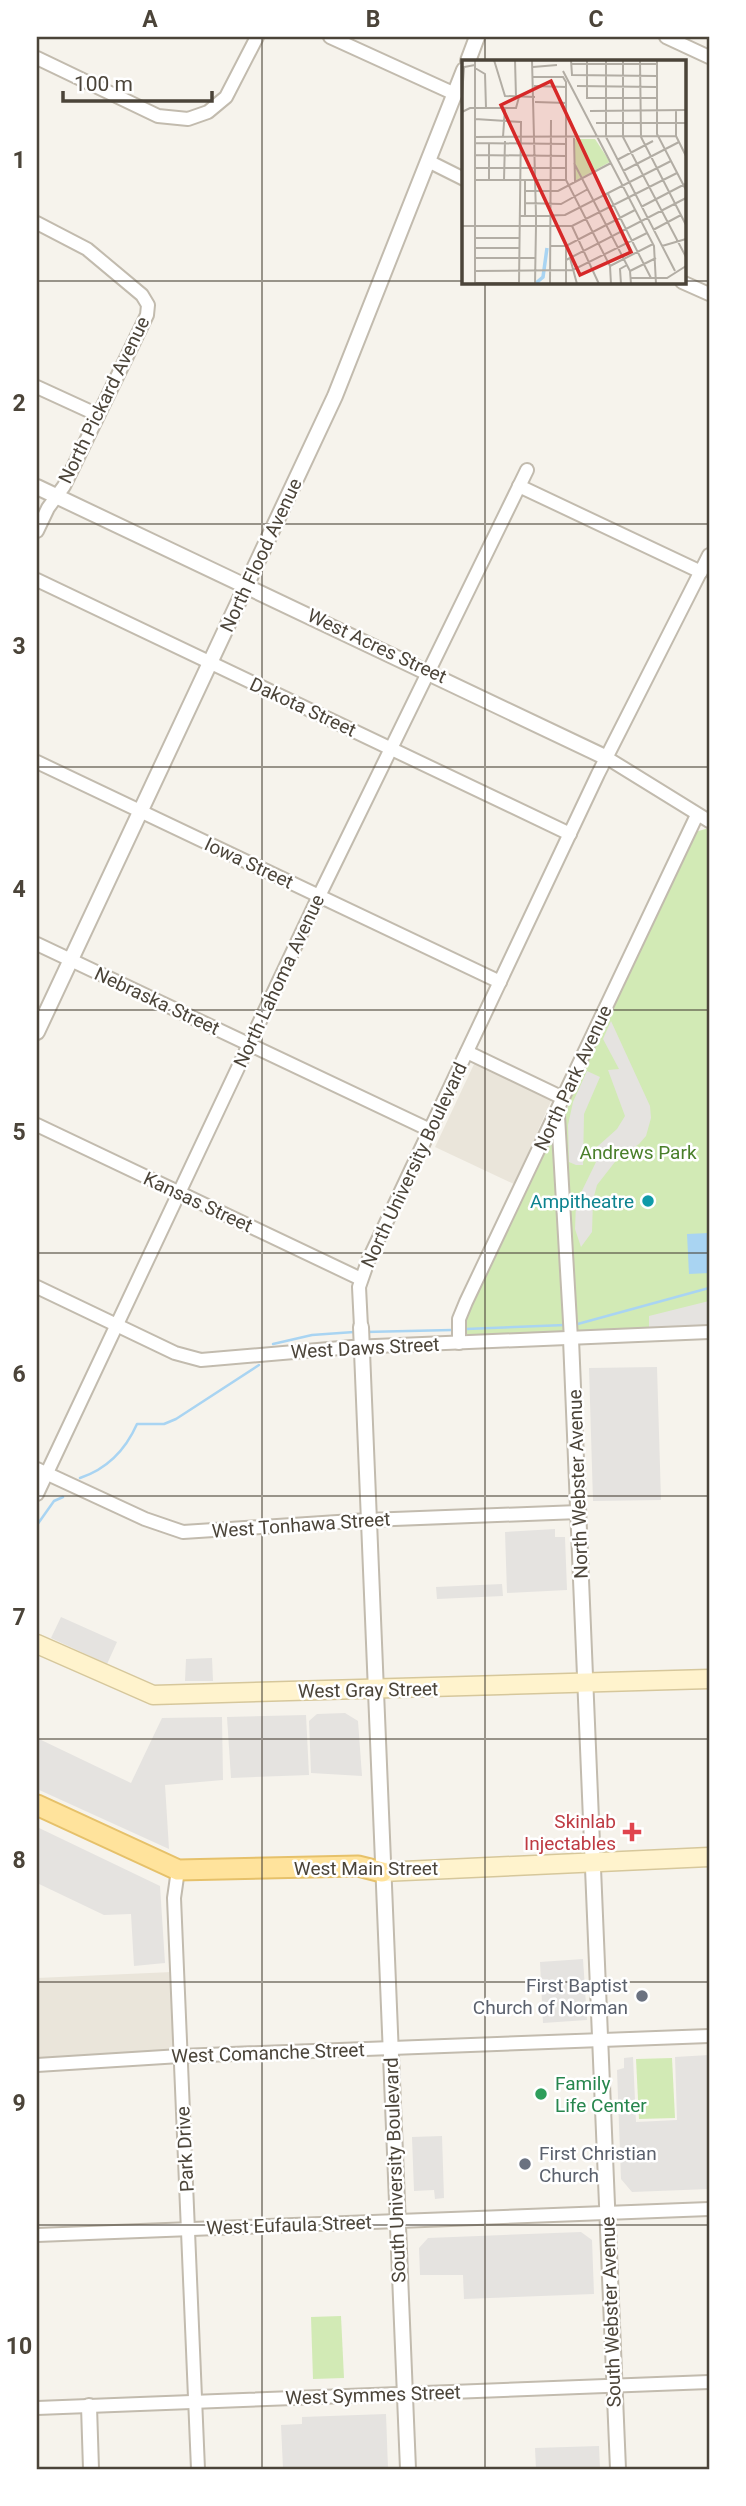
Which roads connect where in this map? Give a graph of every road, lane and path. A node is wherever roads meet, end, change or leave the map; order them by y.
1 (257, 37) edge
2 (330, 37) edge
3 (477, 37) edge
4 (666, 37) edge
5 (709, 57) edge
6 (37, 58) edge
7 (468, 60) edge
8 (462, 75) edge
9 (455, 94) junction
10 (428, 161) junction
11 (462, 177) edge
12 (37, 223) edge
13 (686, 284) edge
14 (709, 294) edge
15 (37, 387) edge
16 (98, 415) junction
17 (527, 471) dead end
18 (519, 486) junction
19 (37, 487) edge
20 (57, 496) junction
21 (37, 531) edge
22 (709, 555) edge
23 (701, 572) junction
24 (37, 580) edge
25 (248, 585) junction
26 (210, 663) junction
27 (429, 671) junction
28 (391, 748) junction
29 (607, 758) junction
30 (37, 762) edge
31 (140, 811) junction
32 (697, 815) junction
33 (709, 821) edge
34 (570, 834) junction
35 (319, 896) junction
36 (37, 944) edge
37 (71, 960) junction
38 (499, 982) junction
39 (37, 1032) edge
40 (249, 1044) junction
41 (467, 1052) junction
42 (561, 1102) junction
43 (37, 1125) edge
44 (430, 1130) junction
45 (179, 1194) junction
46 (361, 1279) junction
47 (37, 1287) edge
48 (117, 1325) junction
49 (709, 1332) edge
50 (361, 1337) junction
51 (571, 1339) junction
52 (459, 1343) junction
53 (42, 1471) edge
54 (37, 1494) edge
55 (579, 1512) junction
56 (368, 1520) junction
57 (37, 1644) edge
58 (709, 1679) edge
59 (585, 1684) junction
60 (375, 1690) junction
61 (37, 1805) edge
62 (709, 1857) edge
63 (593, 1861) junction
64 (178, 1870) junction
65 (382, 1872) junction
66 (709, 2036) edge
67 (599, 2040) junction
68 (390, 2048) junction
69 (180, 2056) junction
70 (37, 2065) edge
71 (709, 2209) edge
72 (607, 2213) junction
73 (397, 2221) junction
74 (188, 2229) junction
75 (37, 2235) edge
76 (709, 2382) edge
77 (614, 2386) junction
78 (405, 2394) junction
79 (195, 2402) junction
80 (89, 2406) junction
81 (37, 2408) edge
82 (91, 2469) edge
83 (198, 2469) edge
84 (408, 2469) edge
85 (618, 2469) edge

1 - 6 street
2 - 9 street
3 - 7 street
4 - 5 street
8 - 9 street, North Flood Avenue
9 - 10 street, North Flood Avenue
10 - 11 street
10 - 25 street, North Flood Avenue
12 - 16 street, North Pickard Avenue
13 - 14 street
15 - 16 street
16 - 20 street, North Pickard Avenue
17 - 18 street, North Lahoma Avenue
18 - 23 street
18 - 27 street, North Lahoma Avenue
19 - 20 street, West Acres Street
20 - 21 street, North Pickard Avenue
20 - 25 street, West Acres Street
22 - 23 street, North University Boulevard
23 - 29 street, North University Boulevard
24 - 26 street, Dakota Street
25 - 26 street, North Flood Avenue
25 - 27 street, West Acres Street
26 - 28 street, Dakota Street
26 - 31 street, North Flood Avenue
27 - 28 street, North Lahoma Avenue
27 - 29 street, West Acres Street
28 - 34 street, Dakota Street
28 - 35 street, North Lahoma Avenue
29 - 32 street, West Acres Street
29 - 34 street, North University Boulevard
30 - 31 street, Iowa Street
31 - 35 street, Iowa Street
31 - 37 street, North Flood Avenue
32 - 33 street, West Acres Street
32 - 42 street, North Park Avenue
34 - 38 street, North University Boulevard
35 - 38 street, Iowa Street
35 - 40 street, North Lahoma Avenue
36 - 37 street, Nebraska Street
37 - 39 street, North Flood Avenue
37 - 40 street, Nebraska Street
38 - 41 street, North University Boulevard
40 - 44 street, Nebraska Street
40 - 45 street, North Lahoma Avenue
41 - 42 street
41 - 44 street, North University Boulevard
42 - 51 street, North Webster Avenue
42 - 52 street, North Park Avenue
43 - 45 street, Kansas Street
44 - 46 street, North University Boulevard
45 - 46 street, Kansas Street
45 - 48 street, North Lahoma Avenue
46 - 50 street, North University Boulevard
47 - 48 street, West Daws Street
48 - 50 street, West Daws Street
48 - 53 street, North Lahoma Avenue
49 - 51 street, West Daws Street
50 - 52 street, West Daws Street
50 - 56 street, North University Boulevard
51 - 52 street, West Daws Street
51 - 55 street, North Webster Avenue
53 - 54 street, North Lahoma Avenue
53 - 56 street, West Tonhawa Street
55 - 56 street, West Tonhawa Street
55 - 59 street, North Webster Avenue
56 - 60 street, North University Boulevard
57 - 60 main road, West Gray Street
58 - 59 main road, West Gray Street
59 - 60 main road, West Gray Street
59 - 63 street, North Webster Avenue
60 - 65 street, North University Boulevard
61 - 64 main road, West Main Street
62 - 63 main road, West Main Street
63 - 65 main road, West Main Street
63 - 67 street, South Webster Avenue
64 - 65 main road, West Main Street
64 - 69 street, Park Drive
65 - 68 street, South University Boulevard
66 - 67 street, West Comanche Street
67 - 68 street, West Comanche Street
67 - 72 street, South Webster Avenue
68 - 69 street, West Comanche Street
68 - 73 street, South University Boulevard
69 - 70 street, West Comanche Street
69 - 74 street, Park Drive
71 - 72 street, West Eufaula Street
72 - 73 street, West Eufaula Street
72 - 77 street, South Webster Avenue
73 - 74 street, West Eufaula Street
73 - 78 street, South University Boulevard
74 - 75 street, West Eufaula Street
74 - 79 street, Park Drive
76 - 77 street, West Symmes Street
77 - 78 street, West Symmes Street
77 - 85 street, South Webster Avenue
78 - 79 street, West Symmes Street
78 - 84 street, South University Boulevard
79 - 80 street, West Symmes Street
79 - 83 street, Park Drive
80 - 81 street, West Symmes Street
80 - 82 street

